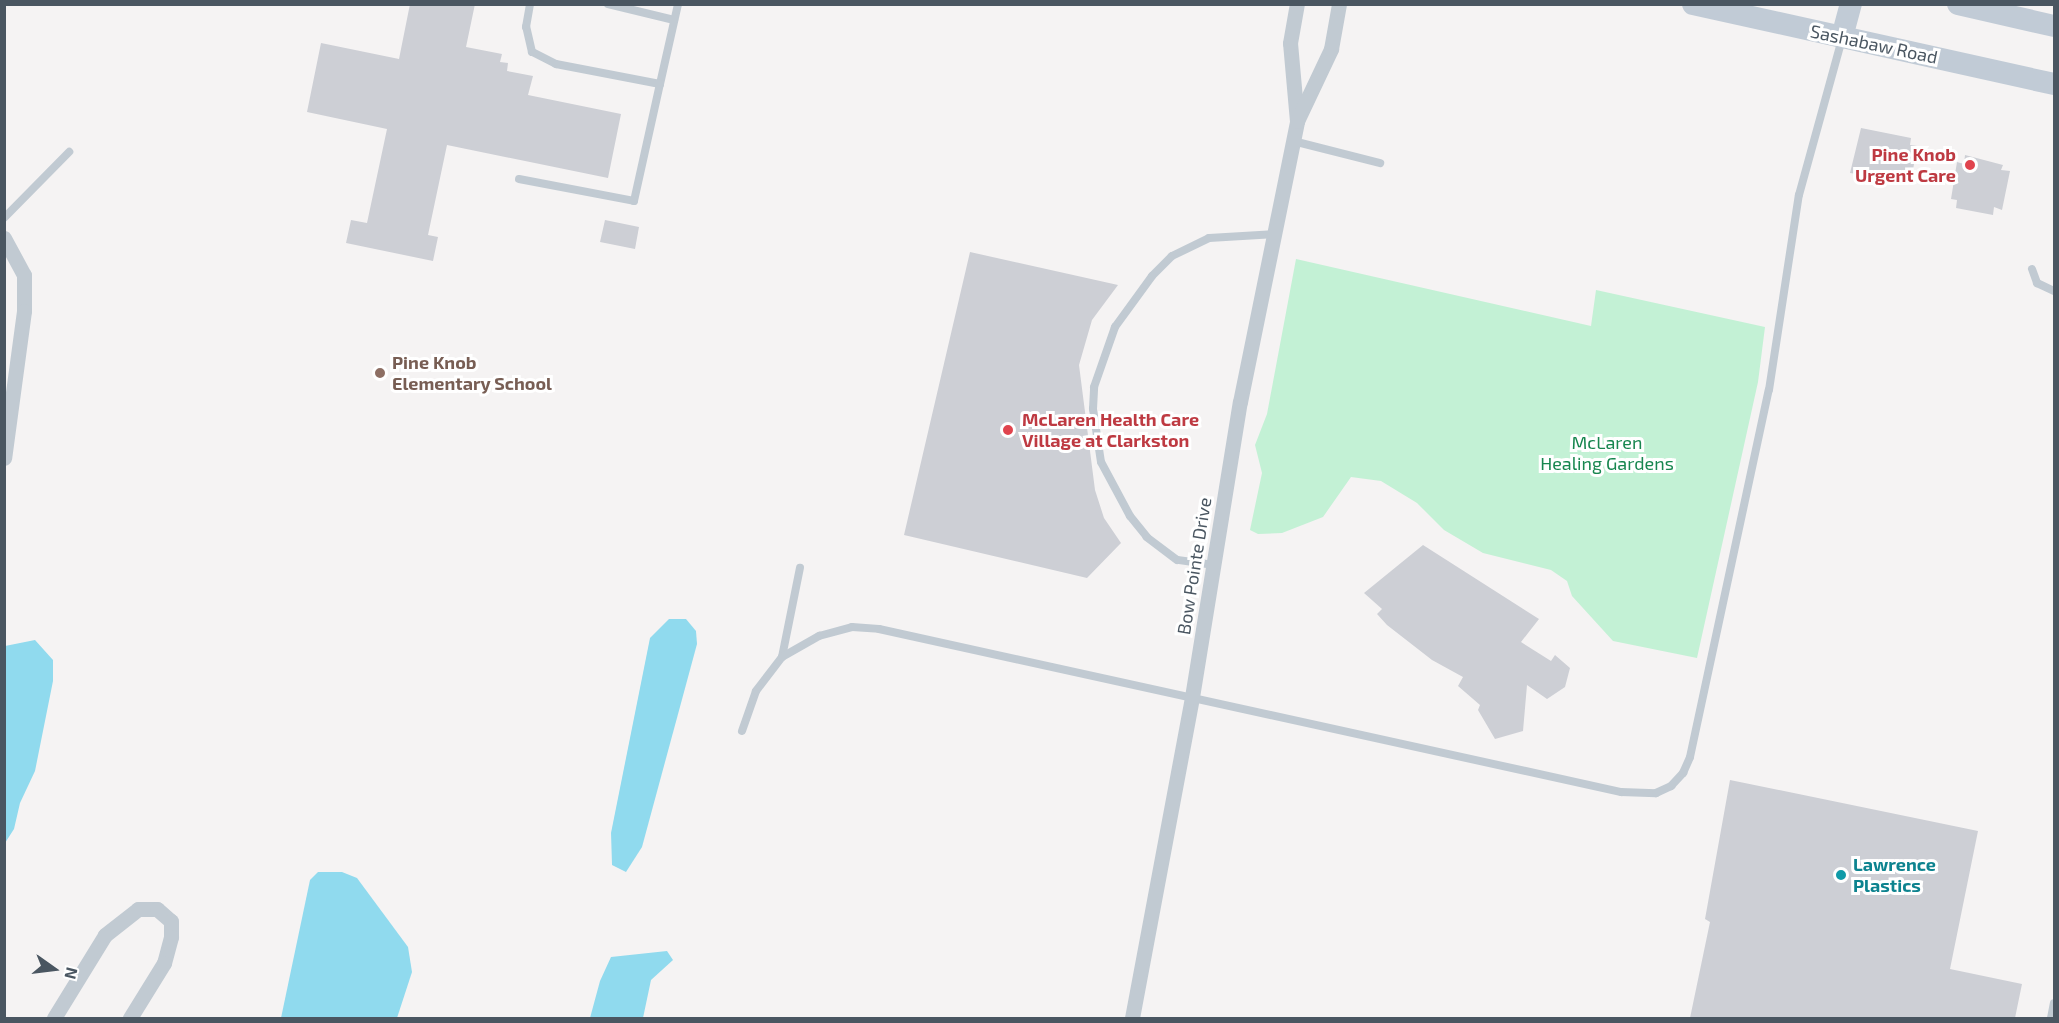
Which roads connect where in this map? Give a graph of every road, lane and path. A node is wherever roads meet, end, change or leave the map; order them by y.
1 (530, 4) edge
2 (608, 4) edge
3 (678, 4) edge
4 (1297, 4) edge
5 (1339, 4) edge
6 (1693, 4) edge
7 (1851, 4) edge
8 (1958, 4) edge
9 (674, 20) junction
10 (2055, 26) edge
11 (1842, 37) junction
12 (660, 84) junction
13 (2055, 84) edge
14 (1297, 121) junction
15 (1293, 141) junction
16 (69, 152) dead end
17 (1380, 163) dead end
18 (519, 179) dead end
19 (4, 218) edge
20 (1276, 234) junction
21 (4, 238) edge
22 (2032, 269) dead end
23 (2055, 291) edge
24 (4, 458) edge
25 (1214, 565) junction
26 (800, 568) dead end
27 (782, 657) junction
28 (1192, 697) junction
29 (742, 731) dead end
30 (2055, 1003) edge
31 (54, 1018) edge
32 (130, 1018) edge
33 (1132, 1018) edge
34 (2051, 1018) edge

1 - 12 lane
2 - 9 lane
3 - 9 lane
4 - 14 street, Bow Pointe Drive
5 - 14 street, Bow Pointe Drive
6 - 11 main road, Sashabaw Road
7 - 11 main road
8 - 10 main road
9 - 12 lane
11 - 13 main road, Sashabaw Road
11 - 28 lane
12 - 18 lane
14 - 15 street, Bow Pointe Drive
15 - 17 lane
15 - 20 street, Bow Pointe Drive
16 - 19 lane
20 - 25 street, Bow Pointe Drive
20 - 25 lane
21 - 24 street
22 - 23 lane
25 - 28 street, Bow Pointe Drive
26 - 27 lane
27 - 28 lane
27 - 29 lane
28 - 33 street, Bow Pointe Drive
30 - 34 lane
31 - 32 street

